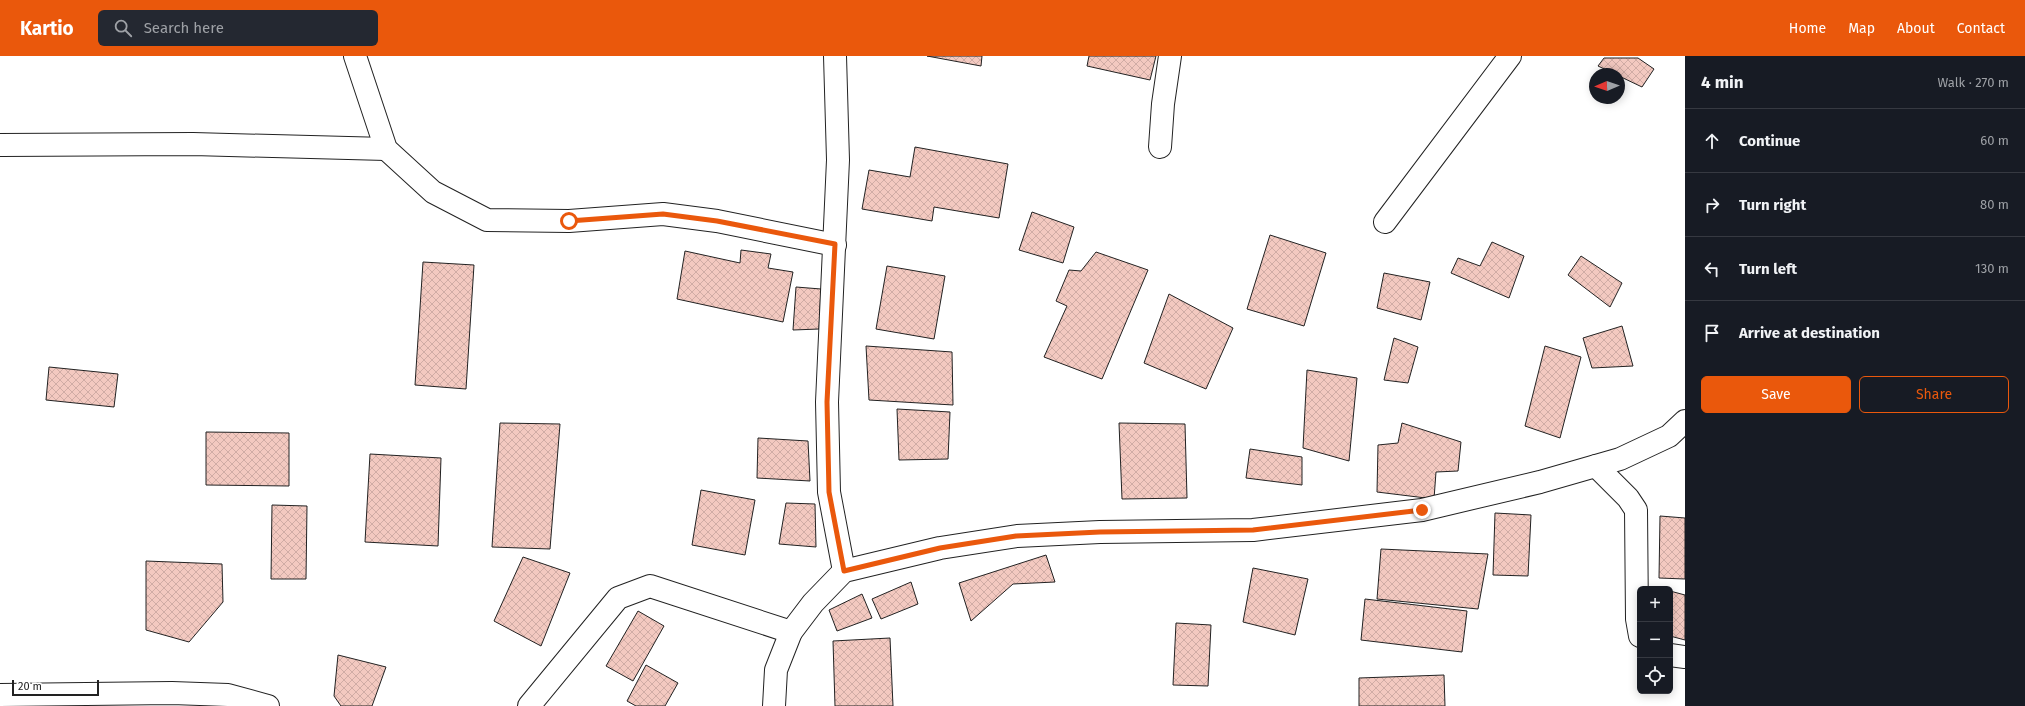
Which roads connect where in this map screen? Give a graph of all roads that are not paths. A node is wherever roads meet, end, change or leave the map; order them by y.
1 (355, 56) edge
2 (835, 56) edge
3 (1170, 56) edge
4 (1510, 56) edge
5 (0, 144) edge
6 (1160, 147) dead end
7 (386, 149) junction
8 (1385, 222) dead end
9 (835, 244) junction
10 (1685, 421) edge
11 (1596, 466) junction
12 (844, 571) junction
13 (1638, 622) edge
14 (791, 632) junction
15 (1673, 655) edge
16 (1685, 657) edge
17 (0, 695) edge
18 (268, 706) edge
19 (529, 706) edge
20 (774, 706) edge

1 - 7 street
2 - 9 street
3 - 6 street
4 - 8 street
5 - 7 street
7 - 9 street
9 - 12 street
10 - 11 street
11 - 12 street
11 - 13 street
12 - 14 street
14 - 19 street
14 - 20 street
15 - 16 street
17 - 18 street

